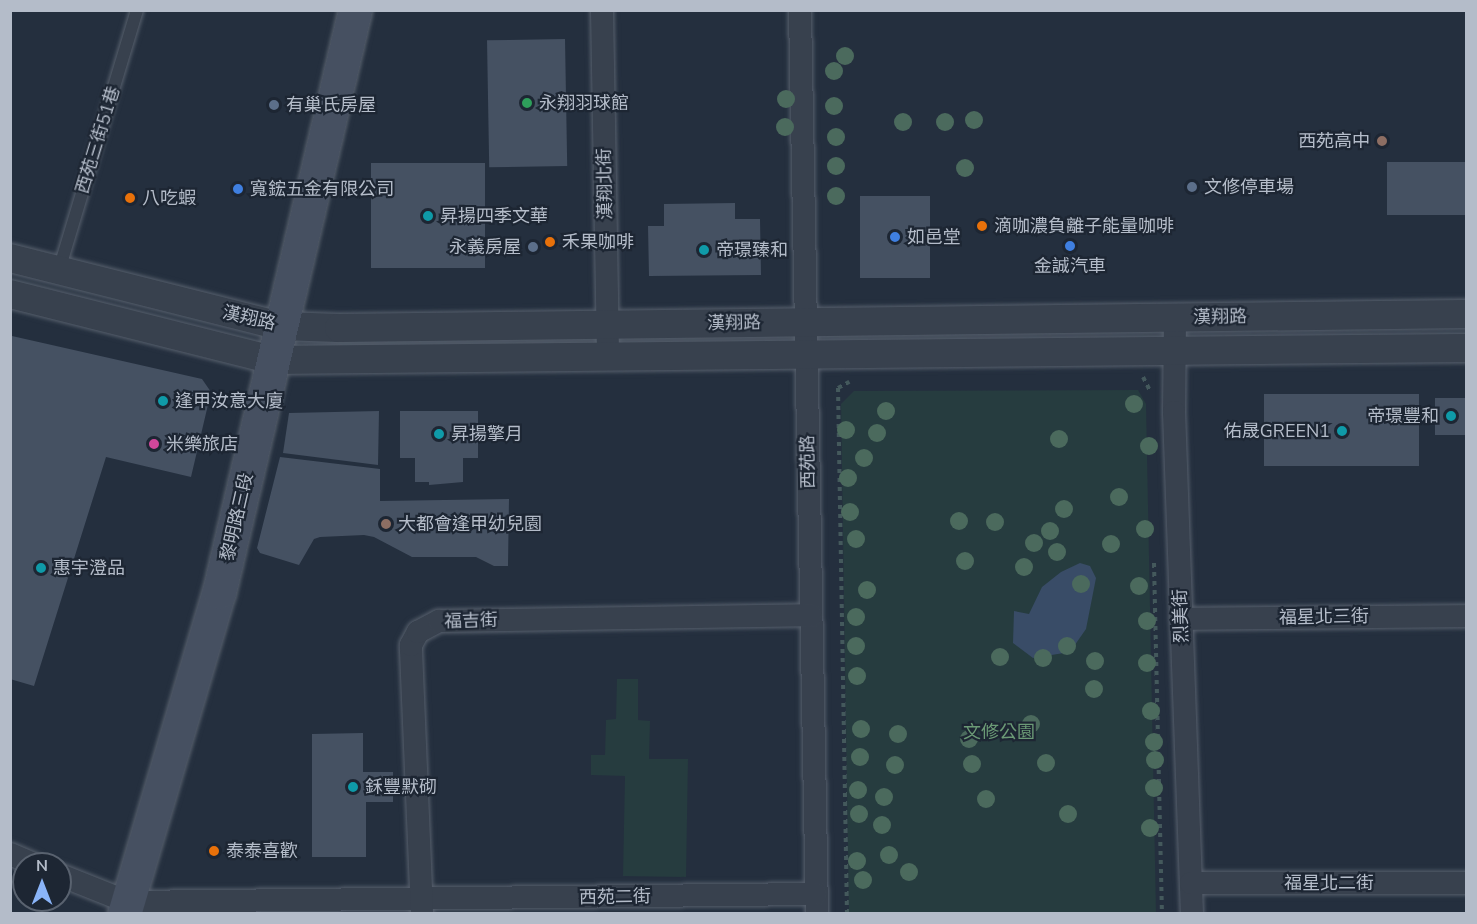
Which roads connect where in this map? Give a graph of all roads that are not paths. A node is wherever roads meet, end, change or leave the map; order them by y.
1 (137, 10) edge
2 (355, 10) edge
3 (602, 10) edge
4 (800, 10) edge
5 (10, 258) edge
6 (59, 270) junction
7 (10, 294) edge
8 (1467, 314) edge
9 (1175, 318) junction
10 (806, 321) junction
11 (607, 324) junction
12 (281, 326) junction
13 (1467, 348) edge
14 (1173, 351) junction
15 (806, 356) junction
16 (608, 358) junction
17 (272, 360) junction
18 (811, 615) junction
19 (1467, 616) edge
20 (1181, 619) junction
21 (72, 880) edge
22 (1191, 883) junction
23 (1467, 883) edge
24 (816, 904) edge
25 (422, 907) edge
26 (126, 908) edge
27 (1192, 914) edge

1 - 6 lane, 西苑三街51巷
2 - 12 main road, 黎明路三段
3 - 11 street, 漢翔北街
4 - 10 street, 西苑路
5 - 6 street, 漢翔路
6 - 12 street, 漢翔路
7 - 17 street, 漢翔路
8 - 9 street, 漢翔路
9 - 10 street, 漢翔路
9 - 14 street, 烈美街
10 - 11 street, 漢翔路
10 - 15 street, 西苑路
11 - 12 street, 漢翔路
11 - 16 street, 漢翔北街
12 - 17 main road, 黎明路三段
13 - 14 street, 漢翔路
14 - 15 street, 漢翔路
14 - 20 street, 烈美街
15 - 16 street, 漢翔路
15 - 18 street, 西苑路
16 - 17 street, 漢翔路
17 - 26 main road, 黎明路三段
18 - 24 street, 西苑路
18 - 25 street, 福吉街
19 - 20 street, 福星北三街
20 - 22 street, 烈美街
21 - 26 street, 西苑二街
22 - 23 street, 福星北二街
22 - 27 street, 烈美街
24 - 25 street, 西苑二街
25 - 26 street, 西苑二街

